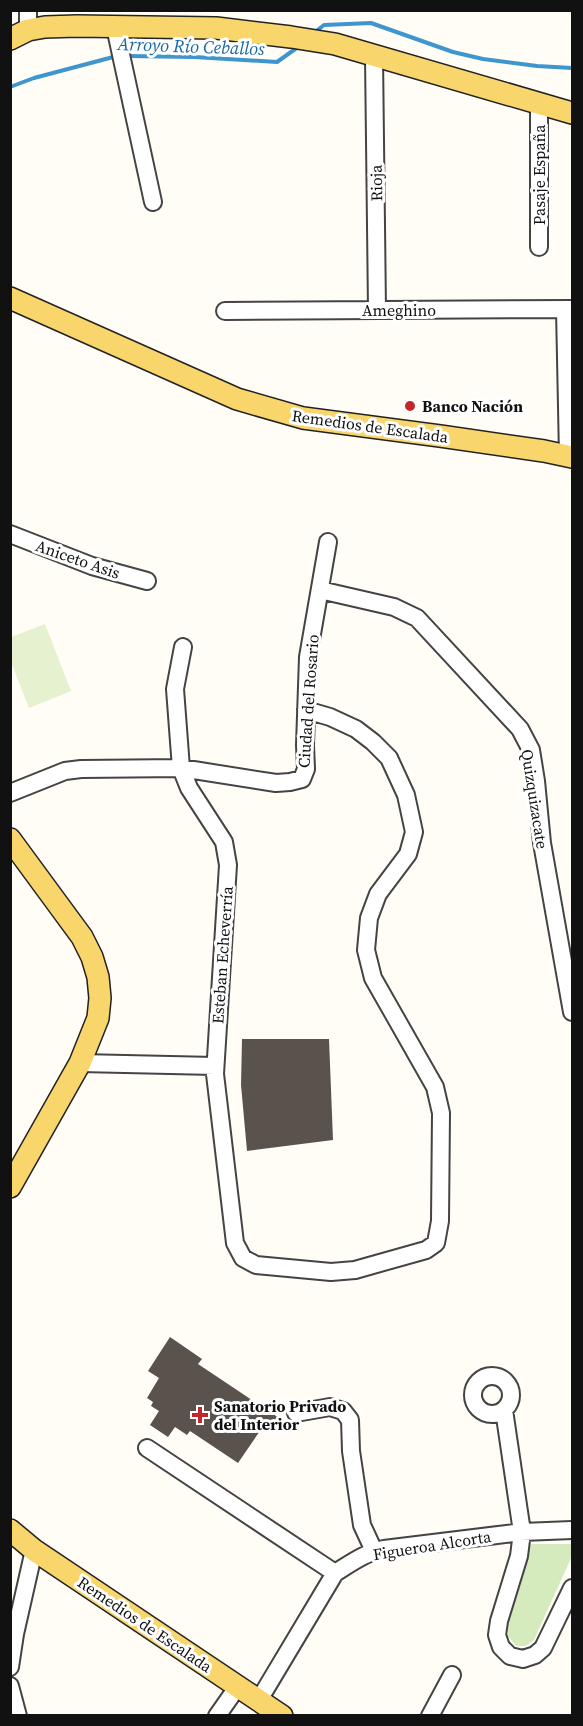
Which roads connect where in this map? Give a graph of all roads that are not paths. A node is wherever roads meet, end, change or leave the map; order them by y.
1 (22, 26) edge
2 (117, 33) junction
3 (374, 56) junction
4 (539, 104) junction
5 (573, 113) edge
6 (153, 202) dead end
7 (539, 247) dead end
8 (10, 298) edge
9 (569, 309) edge
10 (377, 310) junction
11 (225, 311) dead end
12 (570, 457) edge
13 (10, 534) edge
14 (328, 542) dead end
15 (147, 581) dead end
16 (320, 590) junction
17 (183, 647) dead end
18 (306, 710) junction
19 (181, 768) junction
20 (10, 793) edge
21 (10, 839) edge
22 (573, 1012) edge
23 (80, 1063) junction
24 (215, 1066) junction
25 (10, 1187) edge
26 (504, 1410) dead end
27 (296, 1413) dead end
28 (147, 1448) dead end
29 (10, 1530) edge
30 (573, 1530) edge
31 (522, 1532) junction
32 (34, 1550) junction
33 (374, 1551) junction
34 (335, 1573) junction
35 (573, 1588) edge
36 (10, 1667) edge
37 (452, 1675) dead end
38 (10, 1686) edge
39 (238, 1686) junction
40 (259, 1700) junction
41 (18, 1716) edge
42 (217, 1716) edge
43 (282, 1716) edge
44 (430, 1716) edge

1 - 2 main road
2 - 3 main road
2 - 6 street
3 - 4 main road
3 - 10 street, Rioja
4 - 5 main road
4 - 7 street, Pasaje España
8 - 12 main road, Remedios de Escalada
9 - 10 street, Ameghino
9 - 12 street
10 - 11 street, Ameghino
13 - 15 street, Aniceto Asis
14 - 16 street, Ciudad del Rosario
16 - 18 street, Ciudad del Rosario
16 - 22 street, Quizquizacate
17 - 19 street, Esteban Echeverría
18 - 19 street, Ciudad del Rosario
18 - 24 street, Esteban Echeverría
19 - 20 street, Ciudad del Rosario
19 - 24 street, Esteban Echeverría
21 - 23 main road
23 - 24 street
23 - 25 main road
26 - 31 street
27 - 33 street
28 - 34 street
29 - 32 main road, Remedios de Escalada
30 - 31 street, Figueroa Alcorta
31 - 33 street, Figueroa Alcorta
31 - 35 street
32 - 36 street
32 - 39 main road, Remedios de Escalada
33 - 34 street, Figueroa Alcorta
34 - 40 street, Figueroa Alcorta
37 - 44 street
38 - 41 street
39 - 40 main road, Remedios de Escalada
39 - 42 street
40 - 43 main road, Remedios de Escalada

